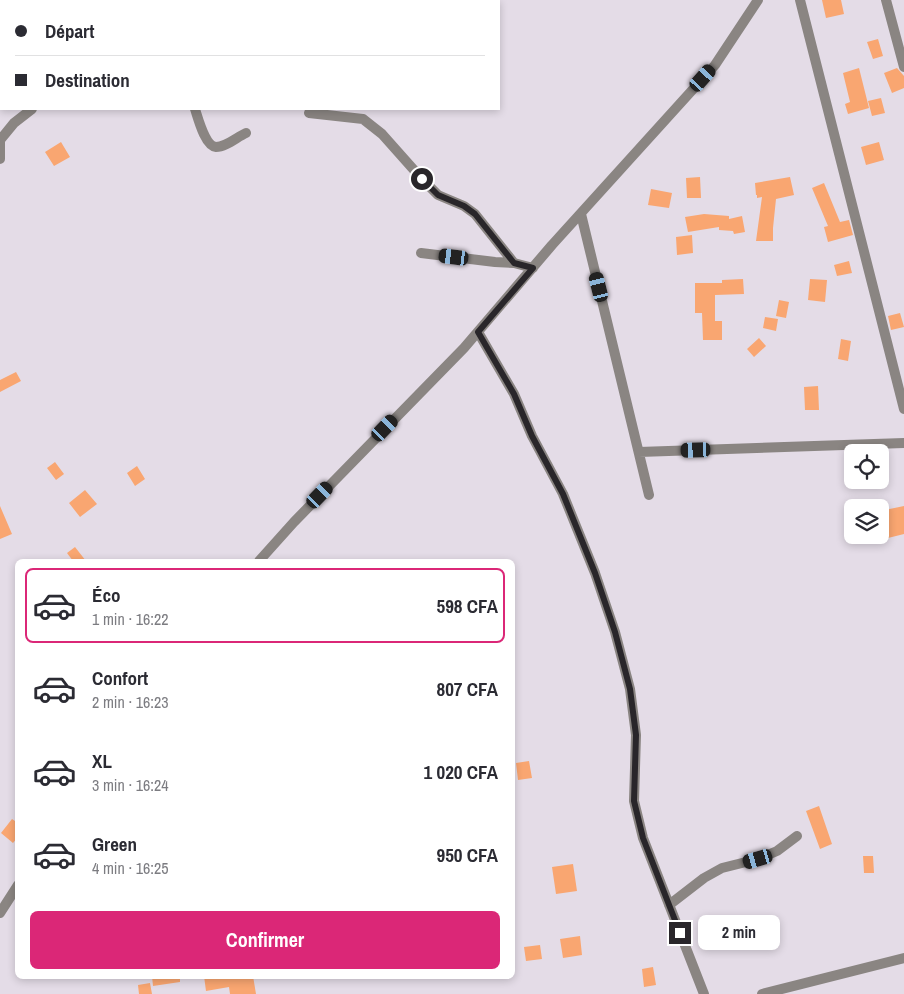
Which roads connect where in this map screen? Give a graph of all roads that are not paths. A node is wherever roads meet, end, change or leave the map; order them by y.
1 (758, 0) edge
2 (800, 0) edge
3 (886, 0) edge
4 (904, 67) edge
5 (31, 110) edge
6 (195, 110) edge
7 (310, 113) dead end
8 (246, 133) dead end
9 (0, 140) edge
10 (0, 159) edge
11 (581, 214) junction
12 (421, 253) dead end
13 (514, 263) junction
14 (533, 268) junction
15 (478, 332) junction
16 (904, 409) edge
17 (904, 442) edge
18 (639, 452) junction
19 (649, 495) dead end
20 (262, 559) edge
21 (797, 836) dead end
22 (15, 890) edge
23 (669, 905) junction
24 (0, 913) edge
25 (904, 958) edge
26 (704, 994) edge
27 (762, 994) edge

1 - 11 street
2 - 16 street
3 - 4 street
5 - 9 street
6 - 8 street
7 - 13 street
9 - 10 street
11 - 14 street
11 - 18 street
12 - 13 street
13 - 14 street
14 - 15 street
15 - 20 street
15 - 23 street
17 - 18 street
18 - 19 street
21 - 23 street
22 - 24 street
23 - 26 street
25 - 27 street

